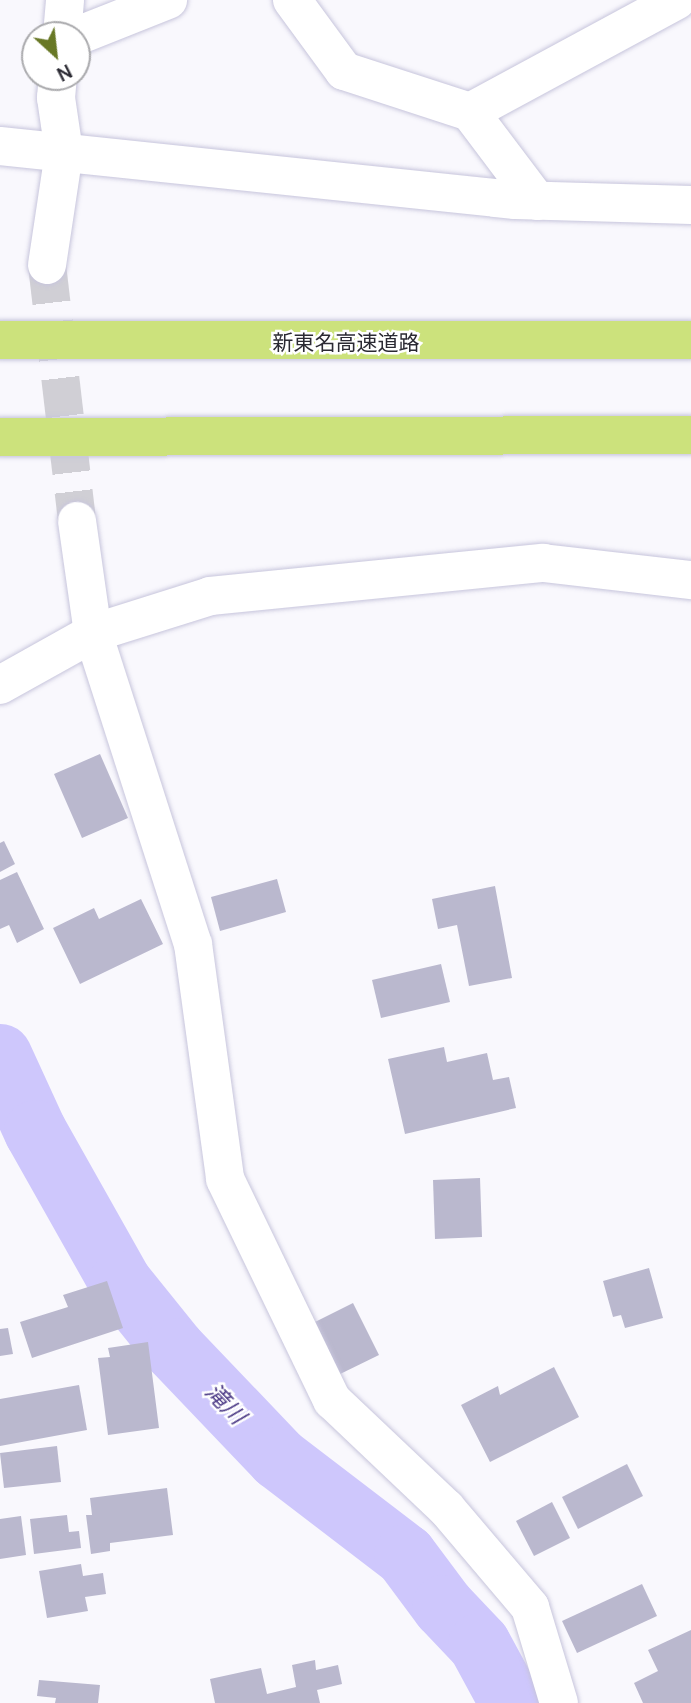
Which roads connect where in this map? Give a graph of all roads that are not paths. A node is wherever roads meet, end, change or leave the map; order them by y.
1 (65, 0) edge
2 (169, 0) edge
3 (292, 0) edge
4 (677, 0) edge
5 (63, 21) edge
6 (91, 31) edge
7 (57, 91) edge
8 (470, 112) junction
9 (0, 146) edge
10 (64, 152) junction
11 (537, 201) junction
12 (691, 205) edge
13 (47, 265) tunnel mouth
14 (0, 340) edge
15 (691, 340) edge
16 (691, 435) edge
17 (0, 437) edge
18 (77, 521) tunnel mouth
19 (691, 580) edge
20 (93, 633) junction
21 (0, 685) edge
22 (559, 1703) edge

1 - 5 street
2 - 6 street
3 - 8 street
4 - 8 street
7 - 10 street
8 - 11 street
9 - 10 street
10 - 11 street
10 - 13 street
11 - 12 street
14 - 15 highway, 新東名高速道路
16 - 17 highway
18 - 20 street
19 - 20 street
20 - 21 street
20 - 22 street

